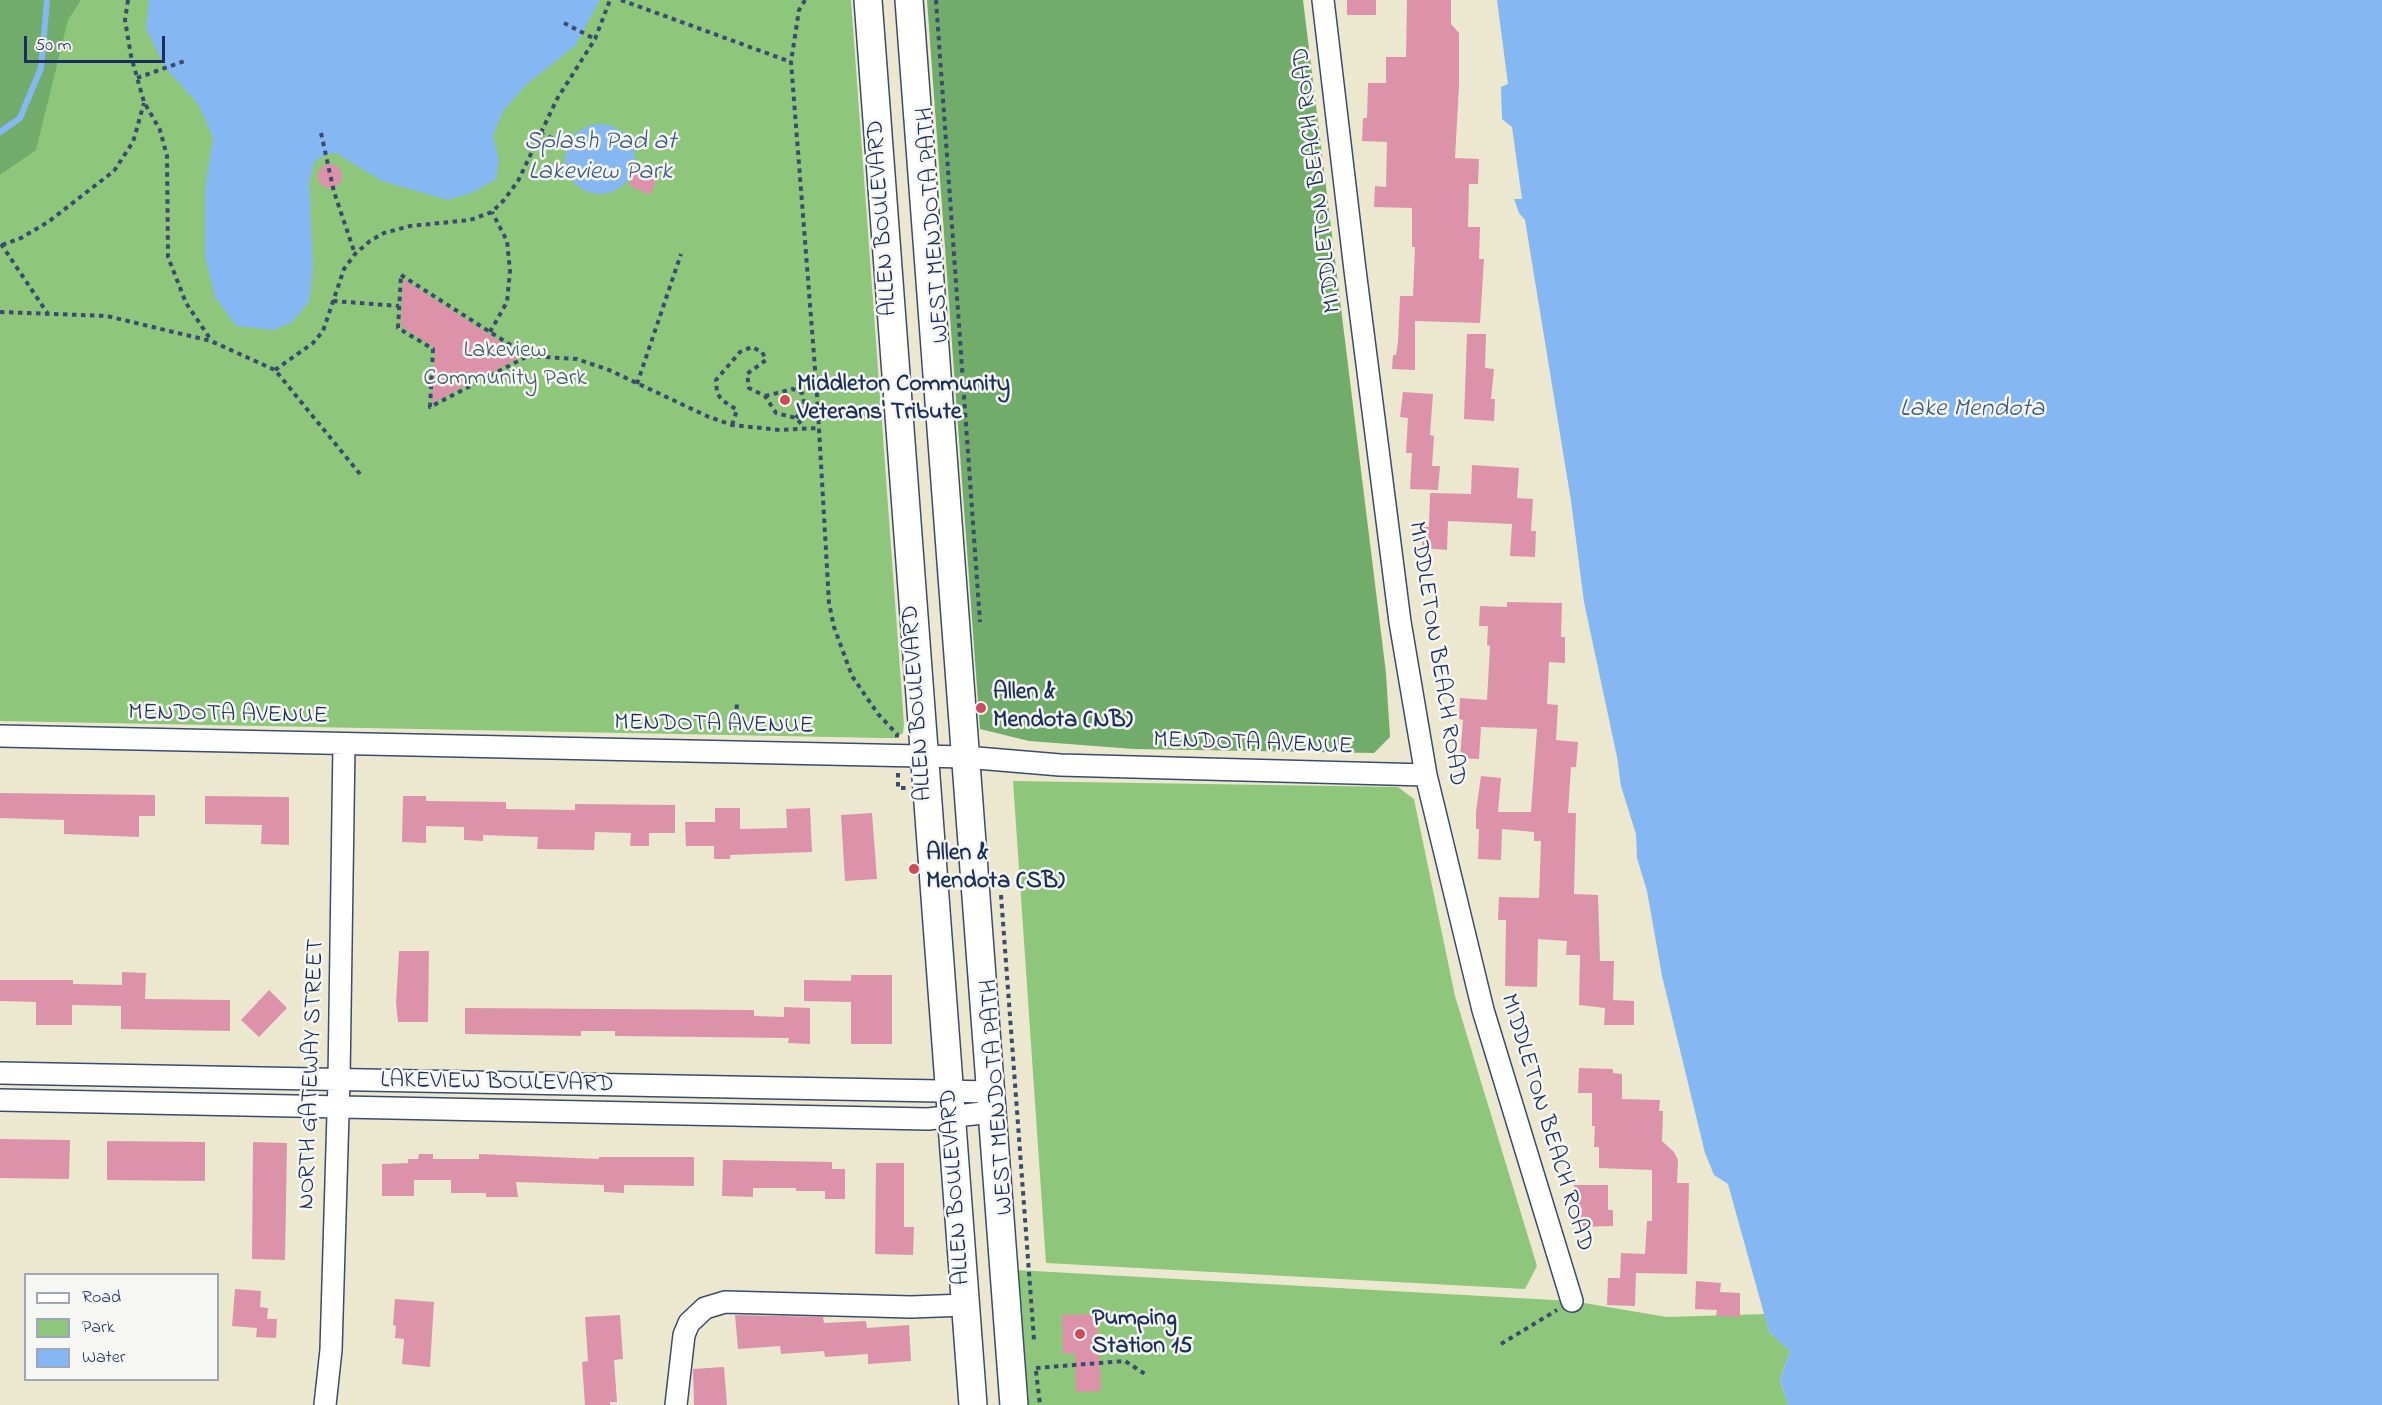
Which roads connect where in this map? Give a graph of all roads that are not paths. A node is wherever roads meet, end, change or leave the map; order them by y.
1 (868, 0) edge
2 (909, 0) edge
3 (1323, 0) edge
4 (0, 736) edge
5 (344, 744) junction
6 (923, 756) junction
7 (965, 757) junction
8 (1426, 775) junction
9 (10, 1073) edge
10 (339, 1080) junction
11 (10, 1100) edge
12 (991, 1102) junction
13 (950, 1105) junction
14 (338, 1107) junction
15 (1572, 1301) road end
16 (966, 1305) junction
17 (325, 1405) edge
18 (676, 1405) edge
19 (973, 1405) edge
20 (1014, 1405) edge

1 - 6 main road, ALLEN BOULEVARD
2 - 7 main road, ALLEN BOULEVARD
3 - 8 street, MIDDLETON BEACH ROAD
4 - 5 street, MENDOTA AVENUE
5 - 6 street, MENDOTA AVENUE
5 - 10 street, NORTH GATEWAY STREET
6 - 7 street, MENDOTA AVENUE
6 - 13 main road, ALLEN BOULEVARD
7 - 8 street, MENDOTA AVENUE
7 - 12 main road, ALLEN BOULEVARD
8 - 15 street, MIDDLETON BEACH ROAD
9 - 10 street, LAKEVIEW BOULEVARD
9 - 11 street
10 - 13 street, LAKEVIEW BOULEVARD
10 - 14 street, NORTH GATEWAY STREET
11 - 14 street, LAKEVIEW BOULEVARD
12 - 13 street, LAKEVIEW BOULEVARD
12 - 20 main road, ALLEN BOULEVARD
13 - 14 street, LAKEVIEW BOULEVARD
13 - 16 main road, ALLEN BOULEVARD
14 - 17 street, NORTH GATEWAY STREET
16 - 18 street
16 - 19 main road, ALLEN BOULEVARD

